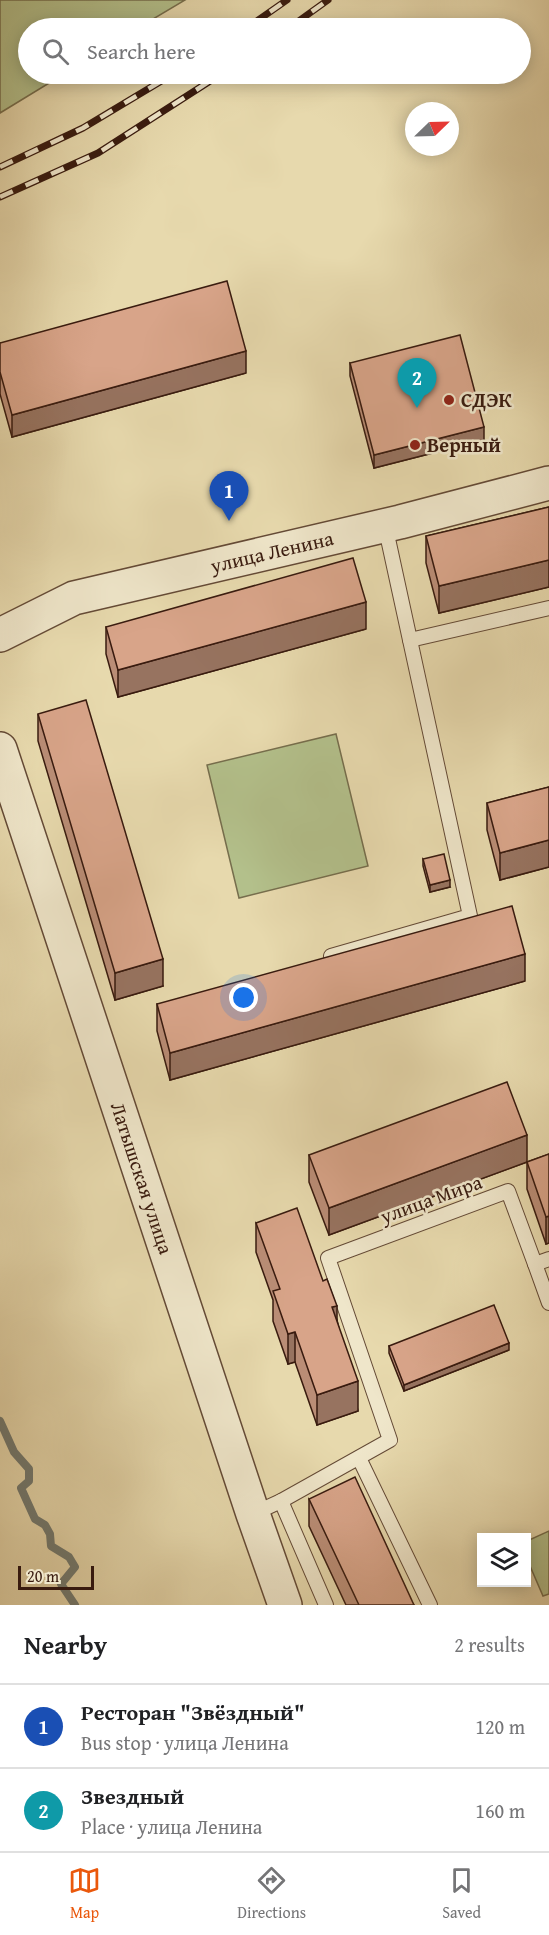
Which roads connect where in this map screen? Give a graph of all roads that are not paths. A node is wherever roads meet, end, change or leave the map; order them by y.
1 (549, 483) edge
2 (385, 525) junction
3 (549, 608) edge
4 (0, 635) edge
5 (410, 640) junction
6 (0, 749) edge
7 (322, 958) edge
8 (549, 1259) edge
9 (534, 1264) junction
10 (549, 1304) edge
11 (359, 1458) junction
12 (267, 1507) junction
13 (285, 1605) edge
14 (326, 1605) edge
15 (430, 1605) edge

1 - 2 street, улица Ленина
2 - 4 street, улица Ленина
2 - 5 lane
3 - 5 lane
5 - 7 lane
6 - 12 street, Латышская улица
8 - 9 lane
9 - 10 lane, улица Мира
9 - 11 lane, улица Мира
11 - 12 lane
11 - 15 lane
12 - 13 street, Латышская улица
12 - 14 lane

